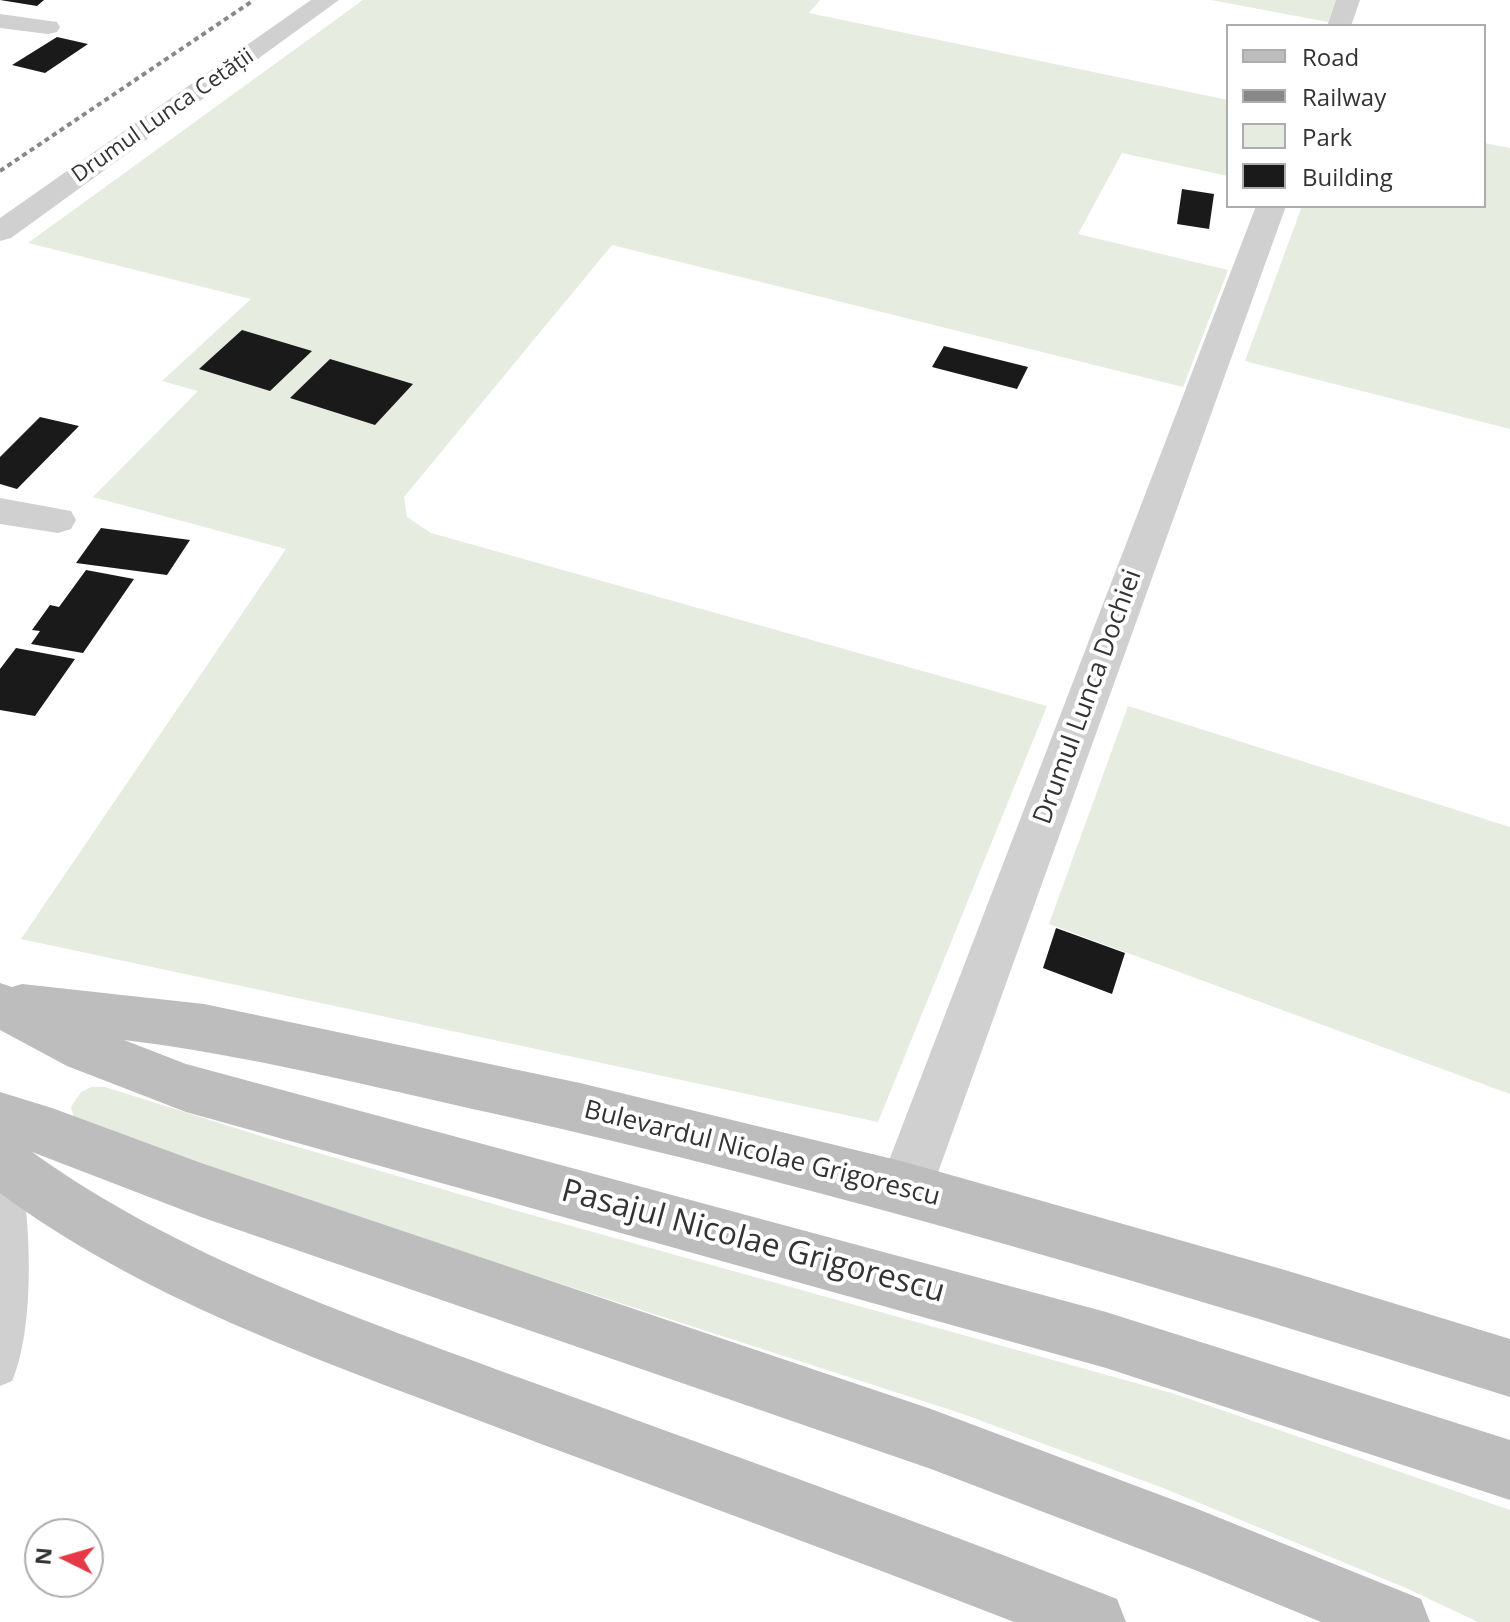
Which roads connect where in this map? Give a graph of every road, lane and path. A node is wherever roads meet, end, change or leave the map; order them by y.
1 (327, 0) edge
2 (1348, 0) edge
3 (0, 21) edge
4 (1340, 24) edge
5 (48, 27) dead end
6 (1270, 208) edge
7 (0, 232) edge
8 (0, 511) edge
9 (58, 520) dead end
10 (0, 1004) edge
11 (1, 1147) edge
12 (905, 1189) junction
13 (1510, 1368) edge
14 (0, 1369) edge
15 (1510, 1470) edge
16 (1094, 1622) edge
17 (1398, 1622) edge

1 - 7 street, Drumul Lunca Cetății
2 - 4 street
3 - 5 street
6 - 12 street, Drumul Lunca Dochiei
8 - 9 street
10 - 12 main road, Bulevardul Nicolae Grigorescu
10 - 15 main road, Pasajul Nicolae Grigorescu
11 - 14 lane
11 - 16 main road
11 - 17 main road
12 - 13 main road, Bulevardul Nicolae Grigorescu

